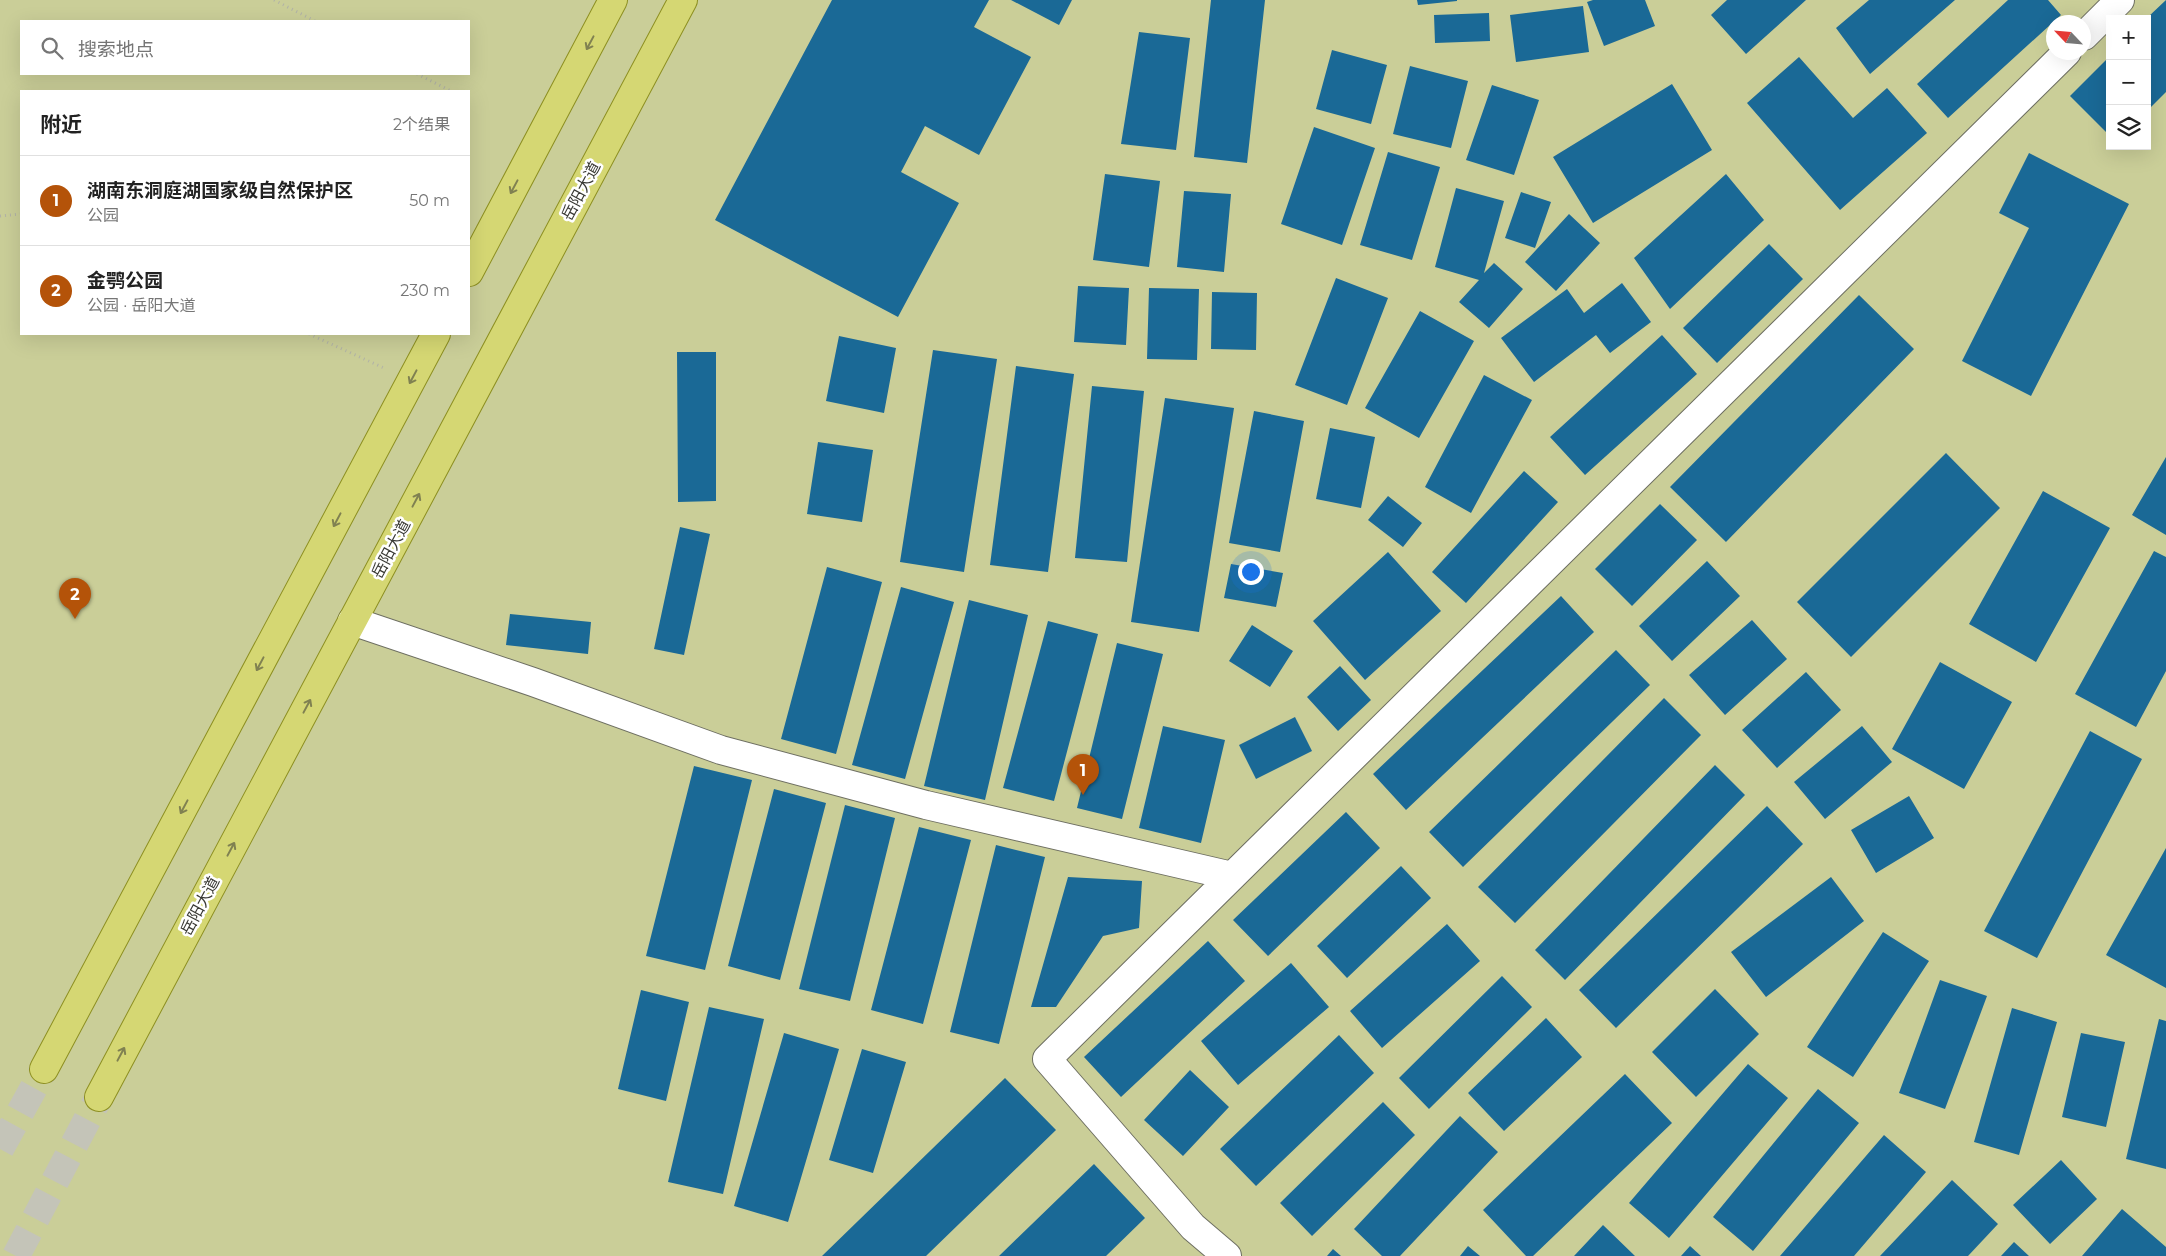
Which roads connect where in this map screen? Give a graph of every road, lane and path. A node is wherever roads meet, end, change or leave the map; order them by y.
1 (274, 0) edge
2 (613, 0) edge
3 (683, 0) edge
4 (2120, 0) edge
5 (313, 20) edge
6 (2091, 29) edge
7 (2059, 60) edge
8 (419, 75) edge
9 (449, 90) edge
10 (20, 214) edge
11 (0, 216) edge
12 (470, 270) edge
13 (311, 335) edge
14 (435, 335) edge
15 (411, 380) junction
16 (352, 621) junction
17 (1232, 876) junction
18 (44, 1069) tunnel mouth
19 (98, 1097) tunnel mouth
20 (1227, 1256) edge

1 - 5 path
2 -> 12 main road
16 -> 3 main road, 岳阳大道
4 - 6 street
7 - 17 street
8 - 9 path
10 - 11 path
13 - 15 path
14 -> 15 main road
15 -> 18 main road
16 - 17 street
19 -> 16 main road, 岳阳大道
17 - 20 street

